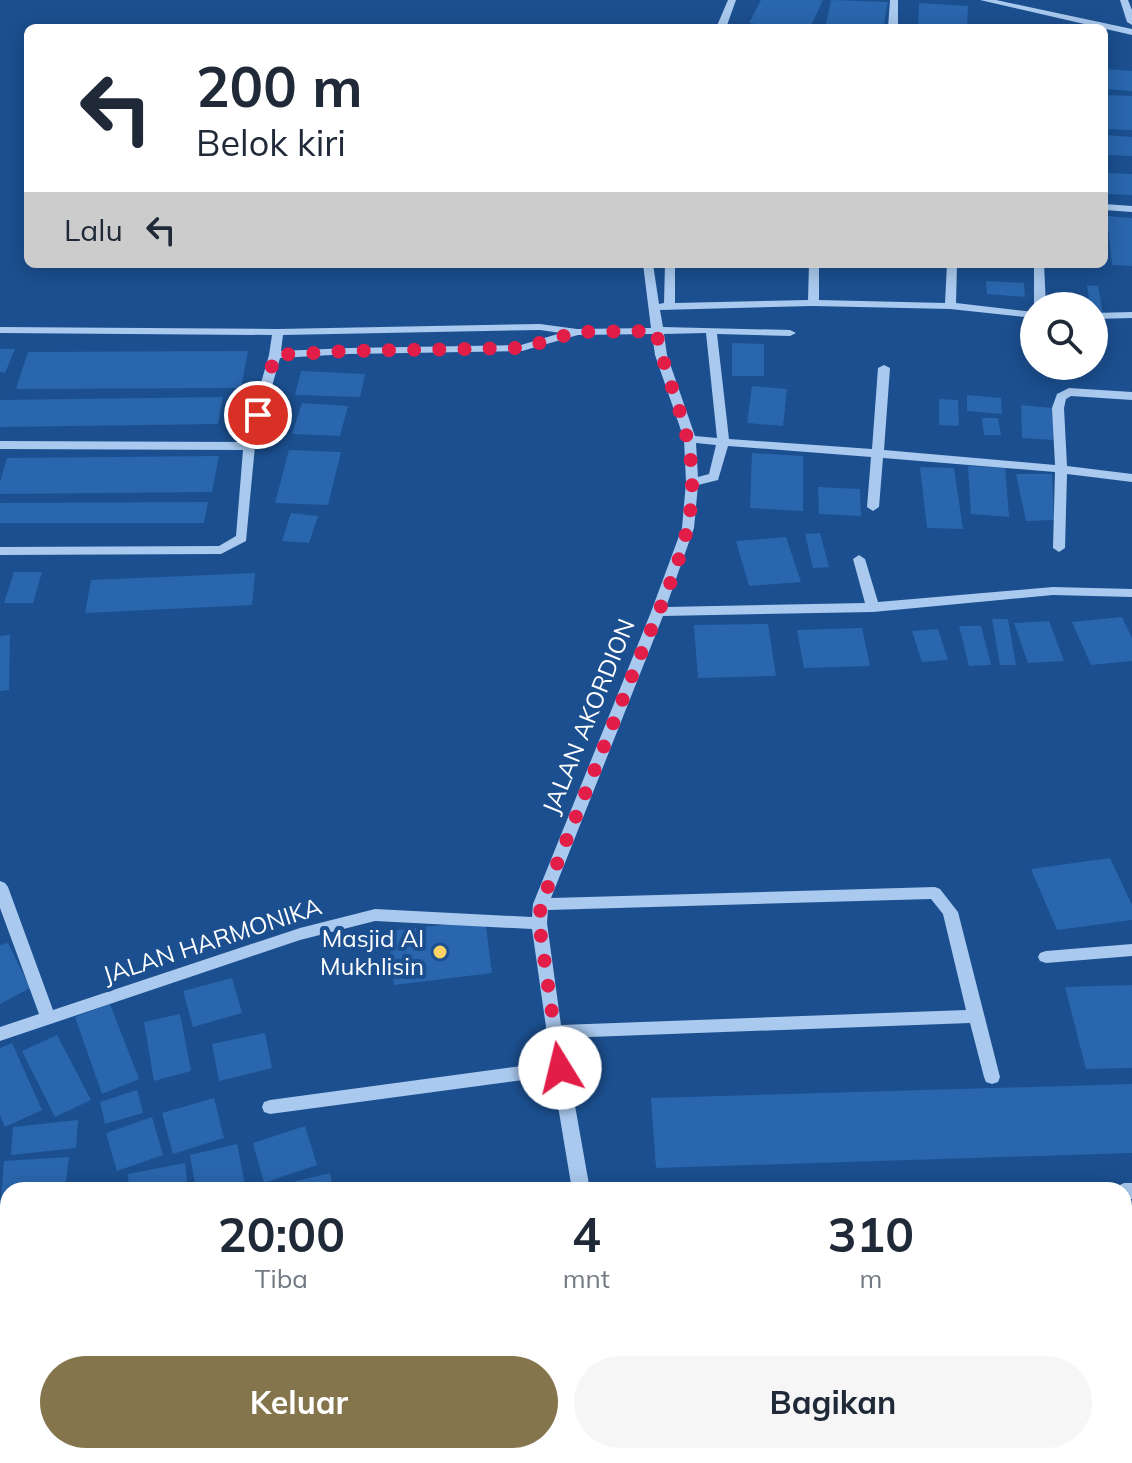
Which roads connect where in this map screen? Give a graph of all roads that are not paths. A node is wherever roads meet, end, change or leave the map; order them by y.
1 (732, 0) edge
2 (894, 0) edge
3 (984, 0) edge
4 (1124, 0) edge
5 (1059, 14) junction
6 (1132, 22) edge
7 (723, 24) edge
8 (893, 24) edge
9 (1060, 24) edge
10 (1100, 24) edge
11 (1108, 26) edge
12 (1132, 32) edge
13 (1108, 207) edge
14 (1132, 209) edge
15 (649, 268) edge
16 (670, 268) edge
17 (814, 268) edge
18 (952, 268) edge
19 (1039, 268) edge
20 (1040, 292) edge
21 (813, 303) junction
22 (669, 305) junction
23 (950, 306) junction
24 (655, 307) junction
25 (1020, 314) edge
26 (1132, 315) edge
27 (1108, 316) edge
28 (355, 329) junction
29 (0, 330) edge
30 (711, 330) junction
31 (656, 331) junction
32 (278, 332) junction
33 (577, 332) junction
34 (790, 333) dead end
35 (349, 351) junction
36 (275, 355) junction
37 (884, 368) dead end
38 (1132, 396) edge
39 (690, 439) junction
40 (723, 442) junction
41 (0, 445) edge
42 (249, 446) junction
43 (878, 451) junction
44 (1061, 468) junction
45 (1132, 478) edge
46 (692, 482) junction
47 (873, 507) dead end
48 (1059, 548) dead end
49 (0, 551) edge
50 (859, 559) dead end
51 (1132, 593) edge
52 (873, 607) junction
53 (658, 612) junction
54 (0, 887) edge
55 (541, 904) junction
56 (539, 923) junction
57 (1132, 950) edge
58 (1046, 957) dead end
59 (976, 1016) junction
60 (48, 1018) junction
61 (554, 1032) junction
62 (0, 1034) edge
63 (560, 1068) junction
64 (992, 1077) dead end
65 (270, 1107) dead end
66 (580, 1182) edge

1 - 7 street
2 - 8 street
3 - 5 street
4 - 6 street
5 - 9 street
5 - 10 street
11 - 12 street
13 - 14 street
15 - 24 street, JALAN AKORDION
16 - 22 street
17 - 21 street
18 - 23 street
19 - 20 street
21 - 22 street
21 - 23 street
22 - 24 street
23 - 25 street
24 - 31 street, JALAN AKORDION
26 - 27 street
28 - 32 street
28 - 33 street
28 - 35 street
29 - 32 street
30 - 31 street
30 - 34 street
30 - 40 street
31 - 33 street
31 - 39 street, JALAN AKORDION
32 - 36 street
33 - 35 street
35 - 36 street
36 - 42 street
37 - 43 street
38 - 44 street
39 - 40 street
39 - 46 street, JALAN AKORDION
40 - 43 street
40 - 46 street
41 - 42 street
42 - 49 street
43 - 44 street
43 - 47 street
44 - 45 street
44 - 48 street
46 - 53 street, JALAN AKORDION
50 - 52 street
51 - 52 street
52 - 53 street
53 - 55 street, JALAN AKORDION
54 - 60 street
55 - 56 street, JALAN AKORDION
55 - 59 street
56 - 60 street, JALAN HARMONIKA
56 - 61 street, JALAN AKORDION
57 - 58 street
59 - 61 street
59 - 64 street
60 - 62 street, JALAN HARMONIKA
61 - 63 street, JALAN AKORDION
63 - 65 street
63 - 66 street, JALAN AKORDION

